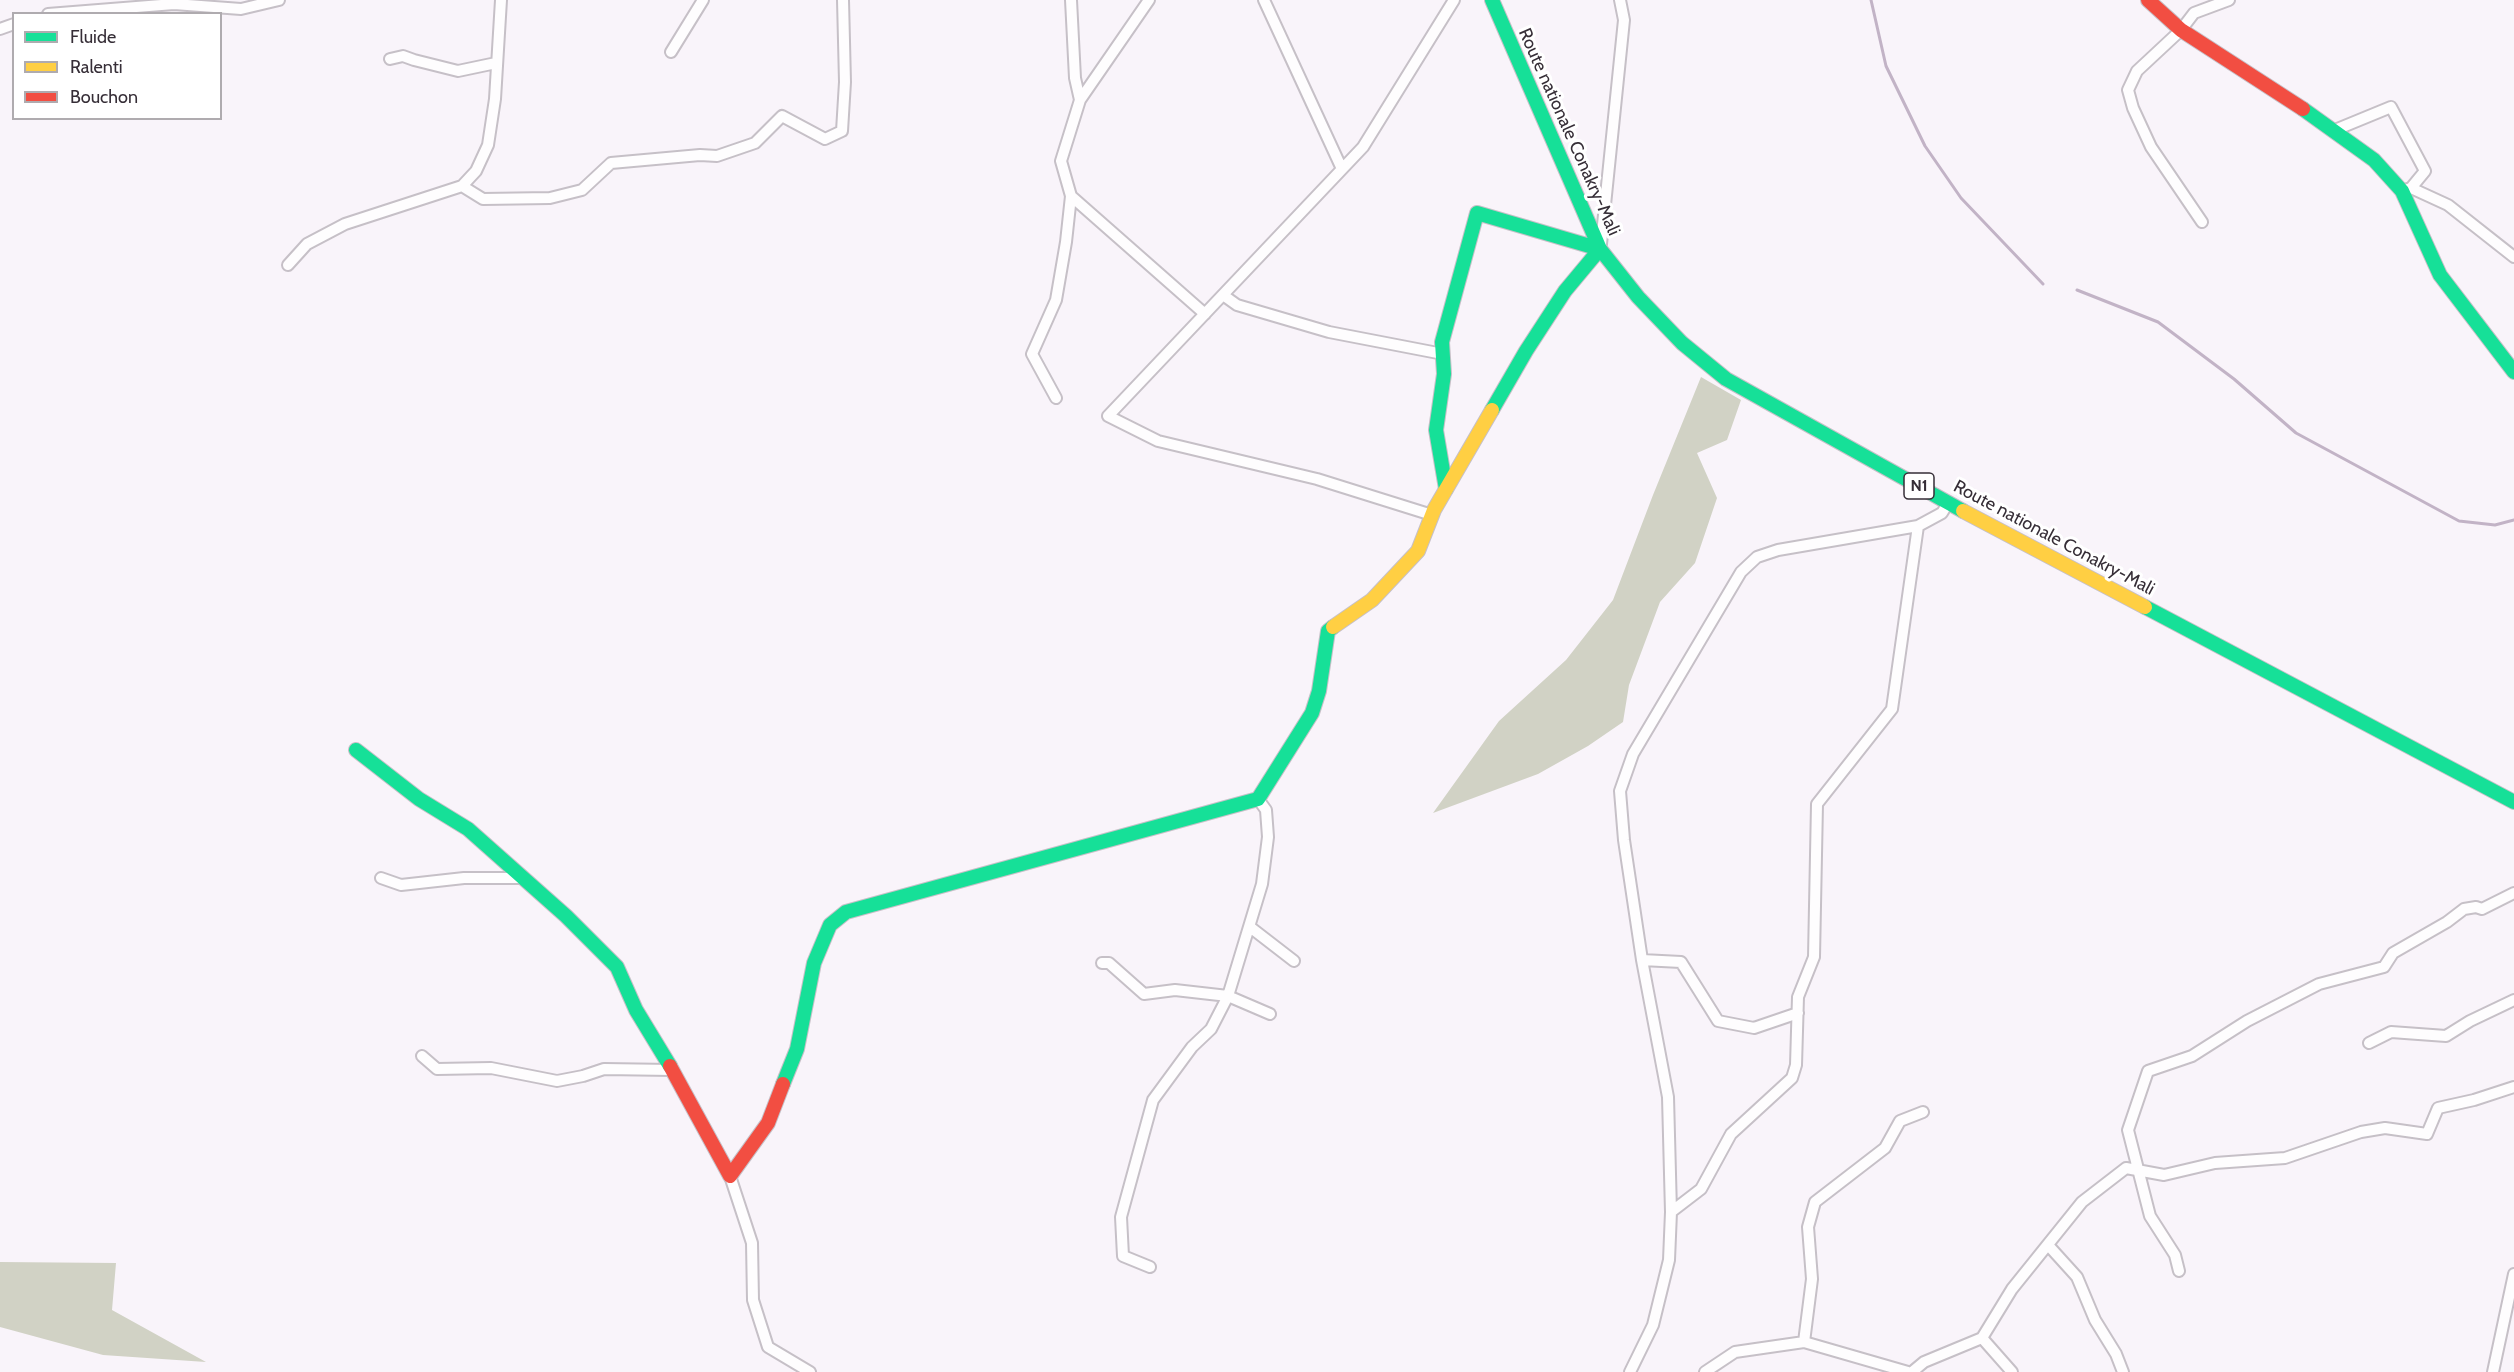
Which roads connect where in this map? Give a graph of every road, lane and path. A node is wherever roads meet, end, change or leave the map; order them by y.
1 (279, 0) edge
2 (501, 0) edge
3 (703, 0) edge
4 (843, 0) edge
5 (1071, 0) edge
6 (1149, 0) edge
7 (1264, 0) edge
8 (1454, 0) edge
9 (1492, 0) edge
10 (1620, 0) edge
11 (2148, 0) edge
12 (2229, 0) edge
13 (73, 12) edge
14 (2181, 30) junction
15 (671, 52) dead end
16 (390, 59) dead end
17 (496, 63) junction
18 (1080, 100) junction
19 (2336, 130) junction
20 (1342, 169) junction
21 (462, 186) junction
22 (2406, 189) junction
23 (1071, 196) junction
24 (2202, 222) dead end
25 (1600, 249) junction
26 (2514, 257) edge
27 (288, 265) dead end
28 (1223, 295) junction
29 (1205, 314) junction
30 (1443, 354) junction
31 (2514, 372) edge
32 (1056, 398) dead end
33 (1446, 489) junction
34 (1948, 503) junction
35 (1432, 515) junction
36 (1918, 526) junction
37 (356, 750) dead end
38 (1258, 799) junction
39 (2514, 802) edge
40 (381, 878) dead end
41 (523, 878) junction
42 (2514, 893) edge
43 (1250, 927) junction
44 (1642, 960) junction
45 (1294, 961) dead end
46 (1102, 963) dead end
47 (1228, 996) junction
48 (2514, 1000) edge
49 (1798, 1013) junction
50 (1270, 1014) dead end
51 (2369, 1043) dead end
52 (422, 1056) dead end
53 (672, 1070) junction
54 (2514, 1087) edge
55 (1923, 1112) dead end
56 (2136, 1170) junction
57 (730, 1176) junction
58 (1671, 1212) junction
59 (2048, 1245) junction
60 (1150, 1267) dead end
61 (2179, 1271) dead end
62 (2514, 1274) edge
63 (1982, 1338) junction
64 (1804, 1342) junction
65 (810, 1372) edge
66 (1630, 1372) edge
67 (1705, 1372) edge
68 (1910, 1372) edge
69 (2012, 1372) edge
70 (2122, 1372) edge
71 (2493, 1372) edge

1 - 13 street
2 - 17 street
3 - 15 street
4 - 21 street
5 - 18 street
6 - 18 street
7 - 20 street
8 - 20 street
9 - 25 main road, Route nationale Conakry-Mali / N1
10 - 25 street
11 - 14 main road
12 - 14 street
14 - 19 main road
14 - 24 street
16 - 17 street
17 - 21 street
18 - 23 street
19 - 22 main road
19 - 22 street
20 - 28 street
21 - 27 street
22 - 26 street
22 - 31 main road
23 - 29 street
23 - 32 street
25 - 30 main road
25 - 33 main road
25 - 34 main road, Route nationale Conakry-Mali / N1
28 - 29 street
28 - 30 street
29 - 35 street
30 - 33 main road
33 - 35 main road
34 - 36 street
34 - 39 main road, Route nationale Conakry-Mali / N1
35 - 38 main road
36 - 44 street
36 - 49 street
37 - 41 main road
38 - 43 street
38 - 57 main road
40 - 41 street
41 - 53 main road
42 - 56 street
43 - 45 street
43 - 47 street
44 - 49 street
44 - 58 street
46 - 47 street
47 - 50 street
47 - 60 street
48 - 51 street
49 - 58 street
52 - 53 street
53 - 57 main road
54 - 56 street
55 - 64 street
56 - 59 street
56 - 61 street
57 - 65 street
58 - 66 street
59 - 63 street
59 - 70 street
62 - 71 street
63 - 68 street
63 - 69 street
64 - 67 street
64 - 68 street

